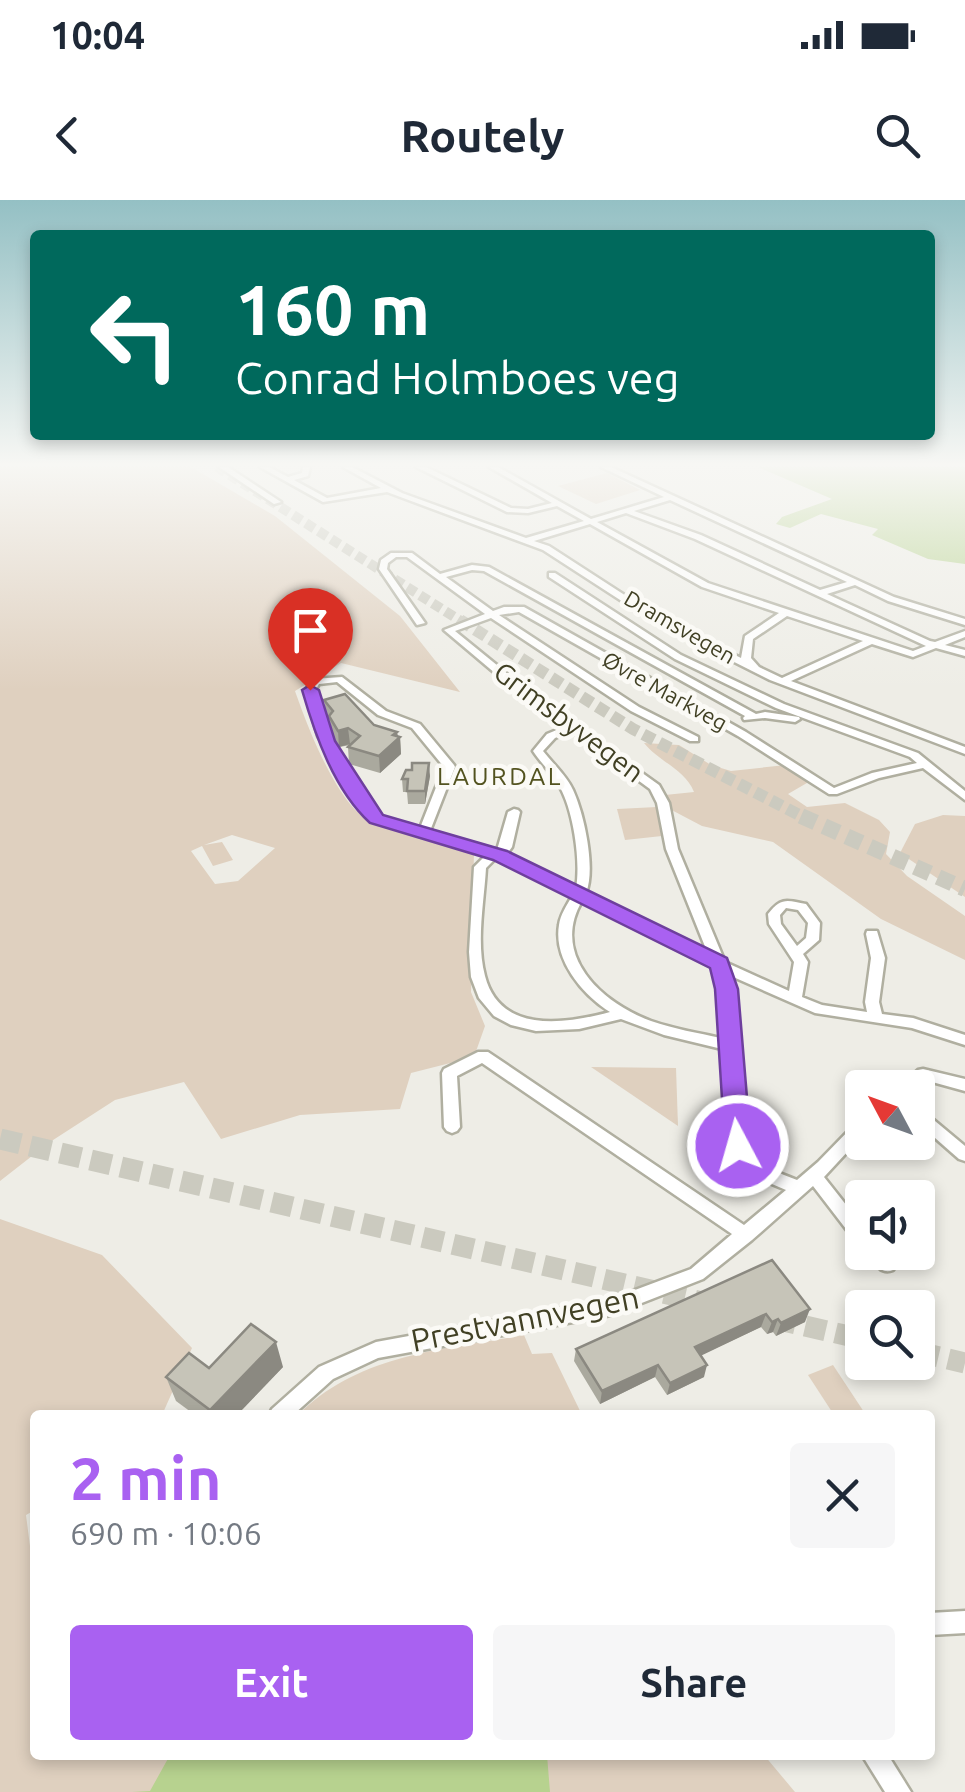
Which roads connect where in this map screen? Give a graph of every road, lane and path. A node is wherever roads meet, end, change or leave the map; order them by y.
1 (530, 541) edge
2 (624, 541) edge
3 (707, 541) edge
4 (767, 541) edge
5 (552, 574) dead end
6 (438, 577) junction
7 (858, 582) junction
8 (820, 593) junction
9 (785, 613) junction
10 (491, 614) junction
11 (420, 622) dead end
12 (965, 622) edge
13 (965, 634) edge
14 (871, 641) junction
15 (936, 646) junction
16 (965, 654) edge
17 (755, 670) junction
18 (782, 682) junction
19 (378, 711) joint
20 (753, 716) junction
21 (835, 724) junction
22 (726, 726) junction
23 (572, 727) junction
24 (915, 733) junction
25 (694, 739) dead end
26 (965, 751) edge
27 (926, 764) junction
28 (965, 798) edge
29 (514, 812) dead end
30 (424, 832) junction
31 (497, 854) junction
32 (577, 894) junction
33 (872, 934) dead end
34 (796, 953) dead end
35 (720, 964) junction
36 (794, 999) junction
37 (619, 1015) junction
38 (876, 1018) junction
39 (965, 1040) edge
40 (729, 1045) junction
41 (935, 1077) edge
42 (965, 1085) edge
43 (452, 1128) dead end
44 (935, 1129) edge
45 (845, 1144) edge
46 (965, 1155) edge
47 (814, 1176) junction
48 (798, 1188) junction
49 (845, 1216) edge
50 (746, 1234) junction
51 (283, 1410) edge
52 (965, 1622) edge
53 (935, 1624) edge
54 (877, 1760) edge
55 (899, 1792) edge

1 - 17 street, Dramsvegen
2 - 9 street
3 - 8 street
4 - 7 street
5 - 21 street
6 - 10 street
6 - 11 street
6 - 20 street
7 - 8 street
7 - 12 street
8 - 15 street
9 - 14 street
9 - 17 street
10 - 22 street, Øvre Markveg
10 - 23 street, Grimsbyvegen
10 - 25 street
13 - 15 street
14 - 15 street
14 - 18 street
15 - 16 street
17 - 18 street, Dramsvegen
18 - 24 street, Dramsvegen
19 - 30 street
19 - 30 street
20 - 21 street
20 - 22 street
21 - 24 street
21 - 27 street
22 - 27 street, Øvre Markveg
23 - 32 street
23 - 35 street, Grimsbyvegen
24 - 26 street, Dramsvegen
27 - 28 street
29 - 31 street
30 - 31 street
31 - 32 street
31 - 37 street
32 - 35 street
32 - 37 street
33 - 38 street
34 - 36 street
35 - 36 street
35 - 40 street, Grimsbyvegen
36 - 38 street
37 - 40 street
38 - 39 street
40 - 48 street, Grimsbyvegen
41 - 42 street
43 - 50 street
44 - 46 street
45 - 47 street, Prestvannvegen
47 - 48 street, Prestvannvegen
47 - 49 street
48 - 50 street, Prestvannvegen
50 - 51 street, Prestvannvegen
52 - 53 street
54 - 55 street

